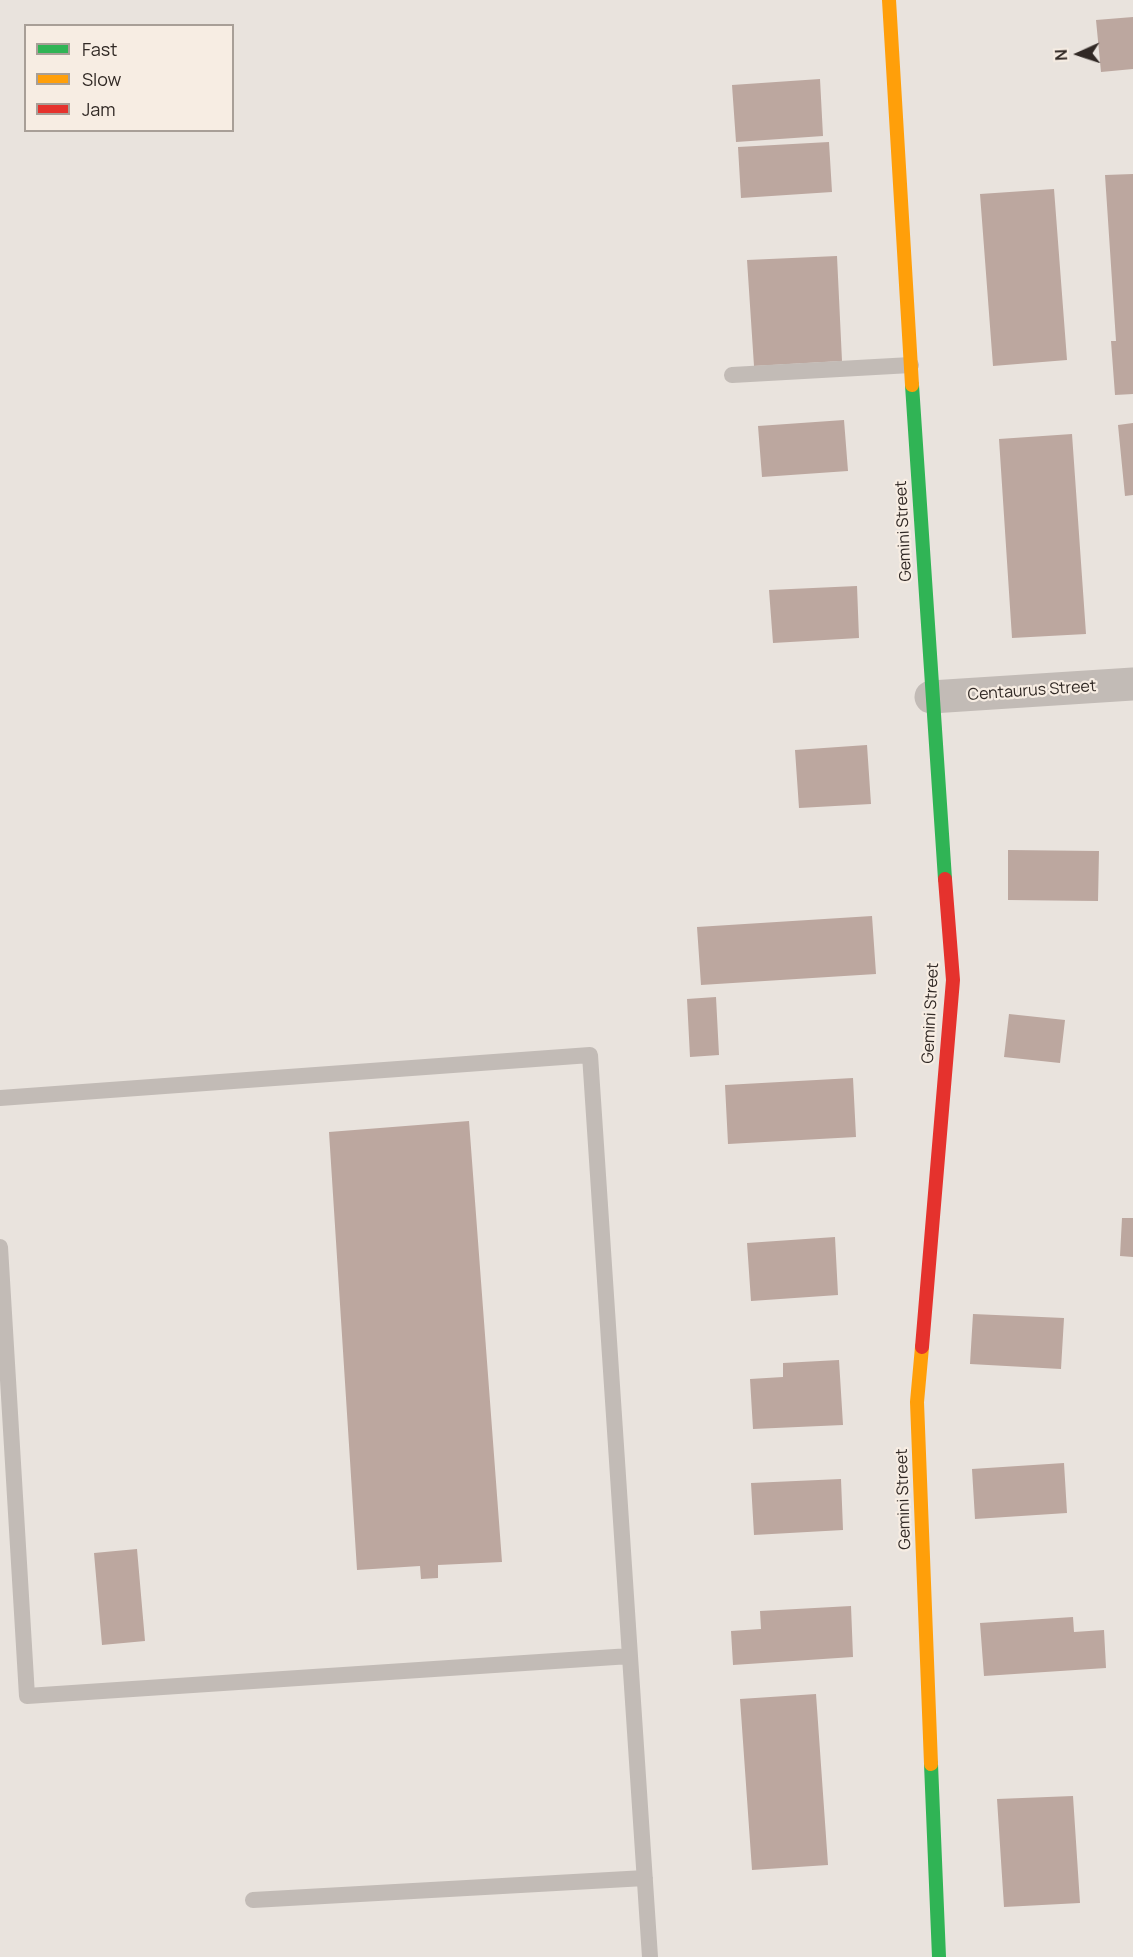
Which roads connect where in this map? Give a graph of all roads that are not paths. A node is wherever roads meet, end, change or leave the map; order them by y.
1 (889, 0) edge
2 (911, 365) junction
3 (732, 375) dead end
4 (1133, 684) edge
5 (931, 697) junction
6 (0, 1098) edge
7 (0, 1247) edge
8 (630, 1656) junction
9 (645, 1878) junction
10 (253, 1900) dead end
11 (650, 1957) edge
12 (939, 1957) edge

1 - 2 street, Gemini Street
2 - 3 lane
2 - 5 street, Gemini Street
4 - 5 street, Centaurus Street
5 - 12 street, Gemini Street
6 - 8 lane
7 - 8 lane
8 - 9 lane
9 - 10 lane
9 - 11 lane

